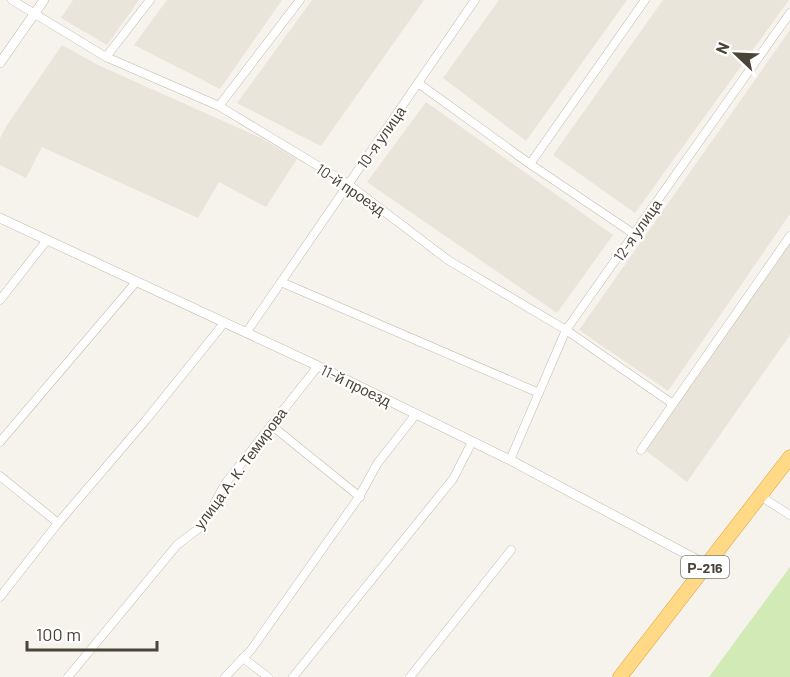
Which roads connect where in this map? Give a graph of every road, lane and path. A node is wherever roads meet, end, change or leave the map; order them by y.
1 (12, 0) edge
2 (44, 0) edge
3 (150, 0) edge
4 (300, 0) edge
5 (475, 0) edge
6 (645, 0) edge
7 (790, 13) edge
8 (34, 14) junction
9 (106, 57) junction
10 (0, 63) edge
11 (418, 83) junction
12 (219, 106) junction
13 (530, 164) junction
14 (348, 184) junction
15 (0, 218) edge
16 (634, 234) junction
17 (790, 236) edge
18 (47, 240) junction
19 (136, 282) junction
20 (281, 282) junction
21 (0, 300) edge
22 (224, 323) junction
23 (566, 330) junction
24 (246, 333) junction
25 (318, 366) junction
26 (539, 393) junction
27 (673, 404) junction
28 (416, 414) junction
29 (271, 425) junction
30 (0, 442) edge
31 (472, 442) junction
32 (641, 450) dead end
33 (790, 457) edge
34 (510, 460) junction
35 (0, 476) edge
36 (760, 496) junction
37 (360, 497) junction
38 (790, 515) edge
39 (58, 523) junction
40 (511, 550) dead end
41 (707, 565) junction
42 (0, 596) edge
43 (243, 658) junction
44 (68, 677) edge
45 (225, 677) edge
46 (268, 677) edge
47 (293, 677) edge
48 (410, 677) edge
49 (620, 677) edge

1 - 8 street, 10-й проезд
2 - 8 street
3 - 9 street
4 - 12 street
5 - 11 street, 10-я улица
6 - 13 street
7 - 16 street, 12-я улица
8 - 9 street, 10-й проезд
8 - 10 street
9 - 12 street, 10-й проезд
11 - 13 street
11 - 14 street, 10-я улица
12 - 14 street, 10-й проезд
13 - 16 street
14 - 20 street, 10-я улица
14 - 23 street, 10-й проезд
15 - 18 street, 11-й проезд
16 - 23 street, 12-я улица
17 - 27 street
18 - 19 street, 11-й проезд
18 - 21 street
19 - 22 street, 11-й проезд
19 - 30 street
20 - 24 street, 10-я улица
20 - 26 street
22 - 24 street, 11-й проезд
22 - 39 street
23 - 26 street, 12-я улица
23 - 27 street, 10-й проезд
24 - 25 street, 11-й проезд
25 - 28 street, 11-й проезд
25 - 29 street, улица А. К. Темирова
26 - 34 street, 12-я улица
27 - 32 street
28 - 31 street, 11-й проезд
28 - 37 street
29 - 37 street
29 - 44 street, улица А. К. Темирова
31 - 34 street, 11-й проезд
31 - 47 street
33 - 36 highway, Р-216
34 - 41 street, 11-й проезд
35 - 39 street
36 - 38 street
36 - 41 highway, Р-216
37 - 43 street
39 - 42 street
40 - 48 street
41 - 49 highway, Р-216
43 - 45 street
43 - 46 street

